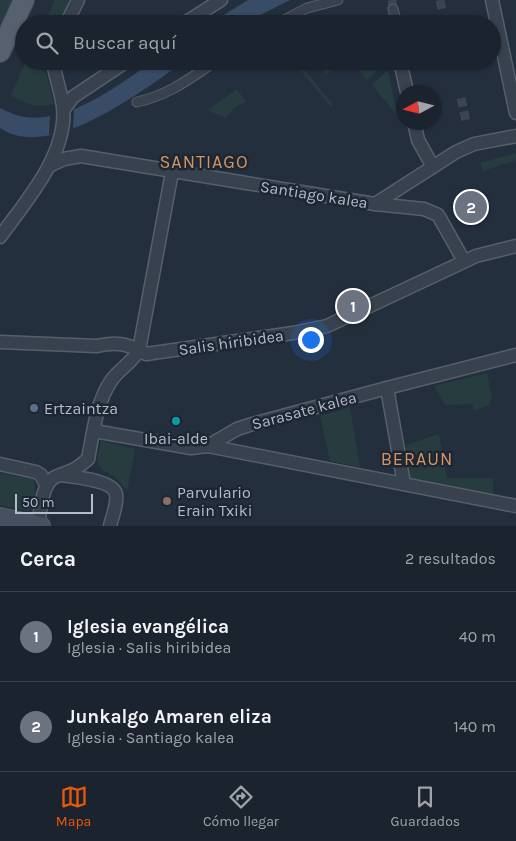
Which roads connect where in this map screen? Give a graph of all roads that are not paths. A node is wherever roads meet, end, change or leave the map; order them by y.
1 (24, 0) edge
2 (78, 0) edge
3 (221, 0) edge
4 (338, 0) edge
5 (492, 0) edge
6 (394, 9) tunnel mouth
7 (17, 15) edge
8 (70, 15) edge
9 (197, 15) edge
10 (294, 15) edge
11 (395, 15) edge
12 (495, 15) edge
13 (15, 20) edge
14 (501, 42) edge
15 (0, 52) edge
16 (55, 70) edge
17 (114, 70) edge
18 (202, 70) edge
19 (402, 70) edge
20 (58, 81) junction
21 (405, 85) edge
22 (81, 92) junction
23 (137, 102) dead end
24 (63, 110) junction
25 (516, 113) edge
26 (416, 130) edge
27 (61, 136) junction
28 (516, 136) edge
29 (78, 156) junction
30 (49, 166) junction
31 (432, 167) junction
32 (172, 172) junction
33 (375, 204) junction
34 (0, 237) edge
35 (516, 246) edge
36 (464, 261) junction
37 (0, 342) edge
38 (139, 350) junction
39 (516, 355) edge
40 (387, 388) junction
41 (94, 431) junction
42 (208, 446) junction
43 (88, 459) junction
44 (0, 464) edge
45 (61, 475) junction
46 (101, 482) junction
47 (404, 484) junction
48 (46, 485) junction
49 (516, 506) edge
50 (0, 517) edge
51 (40, 526) edge
52 (110, 526) edge

1 - 7 main road
2 - 8 street
3 - 9 street
4 - 10 street
5 - 12 street
6 - 11 street
13 - 15 main road
14 - 25 street
16 - 20 street
17 - 22 street
18 - 23 street
19 - 21 street
20 - 22 street
20 - 24 street
22 - 24 street
24 - 27 street
26 - 31 street
27 - 29 street
27 - 30 street
28 - 31 street
29 - 30 street, Santiago kalea
29 - 32 street, Santiago kalea
30 - 34 street
31 - 33 street
32 - 33 street, Santiago kalea
32 - 38 street
33 - 36 street, Santiago kalea
35 - 36 street, Salis hiribidea
36 - 38 street, Salis hiribidea
37 - 38 street, Salis hiribidea
38 - 41 street
39 - 40 street, Sarasate kalea
40 - 42 street, Sarasate kalea
40 - 47 street
41 - 42 street, Sarasate kalea
41 - 43 street
42 - 47 street
43 - 45 street
43 - 46 street
44 - 48 street
45 - 46 street
45 - 48 street
46 - 52 street
47 - 49 street
48 - 51 street
50 - 51 main road

